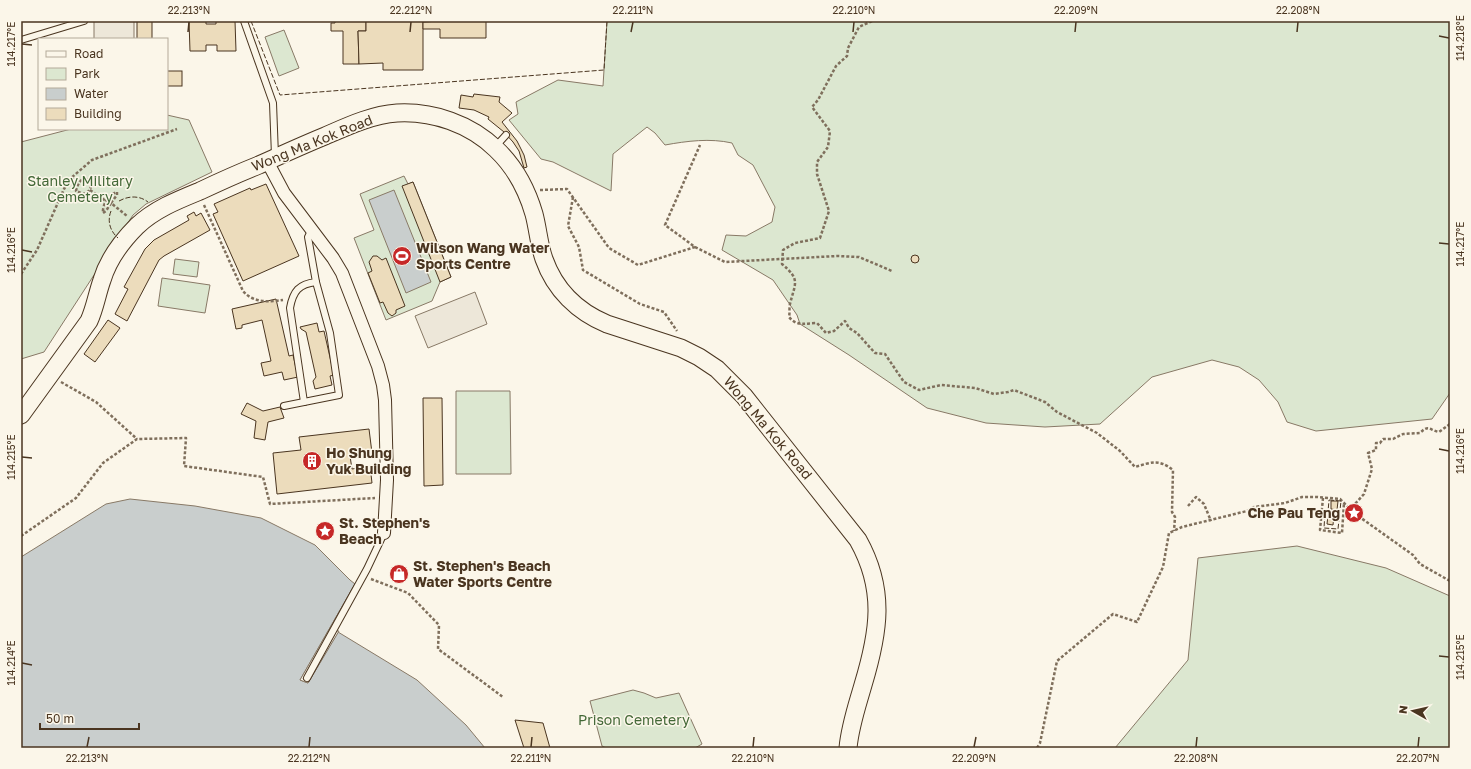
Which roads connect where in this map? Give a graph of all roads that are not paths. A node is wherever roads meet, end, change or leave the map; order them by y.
1 (84, 21) edge
2 (244, 21) edge
3 (21, 40) edge
4 (506, 135) dead end
5 (494, 148) junction
6 (271, 159) junction
7 (312, 229) junction
8 (316, 282) junction
9 (304, 402) junction
10 (284, 406) dead end
11 (21, 416) edge
12 (384, 533) joint
13 (307, 678) dead end
14 (848, 748) edge

1 - 3 lane
2 - 6 lane
4 - 5 lane
5 - 6 street, Wong Ma Kok Road
5 - 14 street, Wong Ma Kok Road
6 - 7 street
6 - 11 street, Wong Ma Kok Road
7 - 8 lane
7 - 12 street
8 - 9 lane
8 - 9 lane
9 - 10 lane
12 - 13 lane

